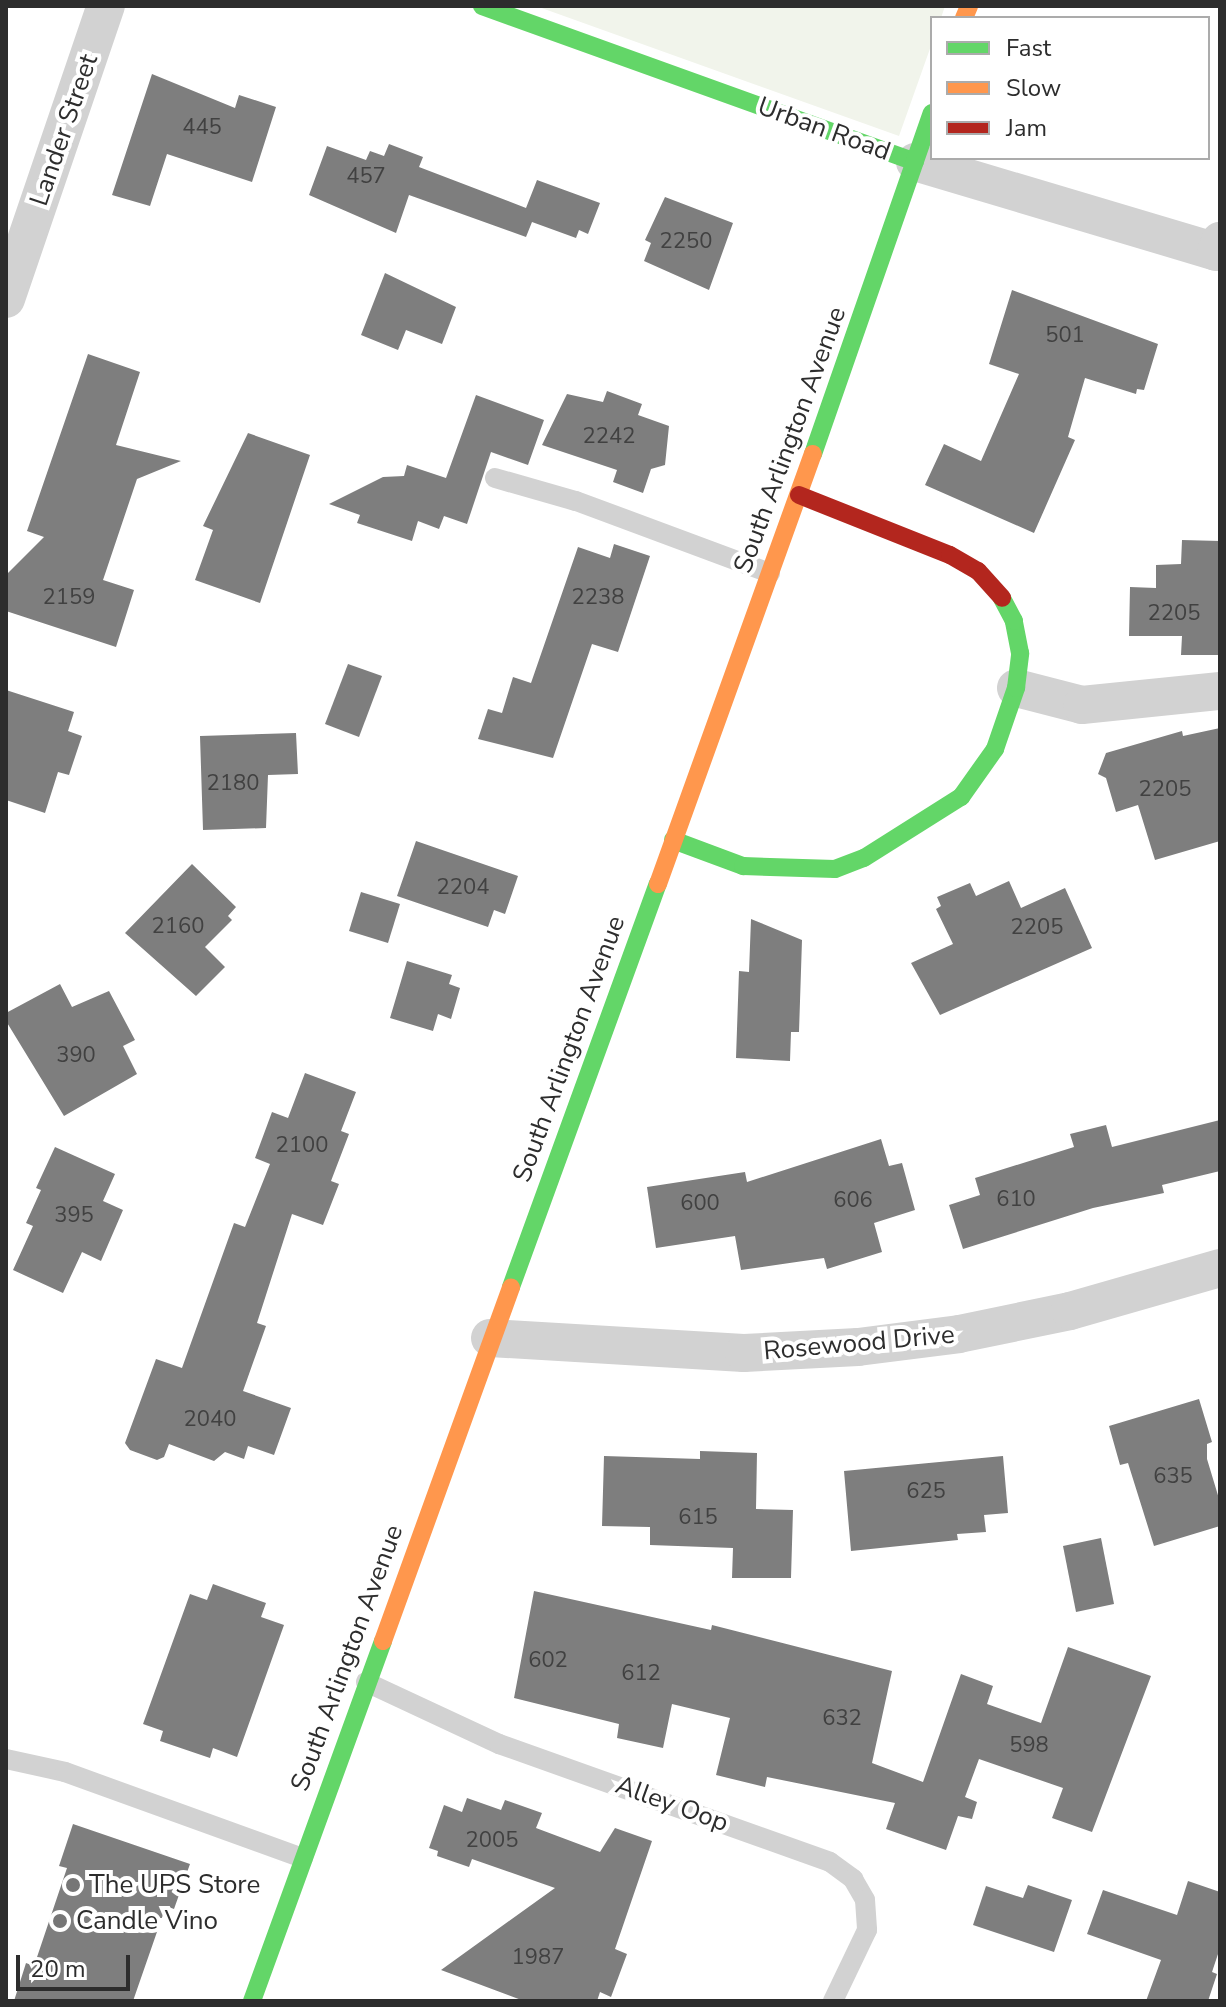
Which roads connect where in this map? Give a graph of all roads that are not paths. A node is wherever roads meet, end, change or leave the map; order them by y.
1 (106, 6) edge
2 (482, 6) edge
3 (930, 119) edge
4 (915, 162) junction
5 (1218, 247) edge
6 (6, 299) edge
7 (495, 478) dead end
8 (799, 495) junction
9 (770, 573) junction
10 (1016, 688) junction
11 (1220, 691) edge
12 (673, 840) junction
13 (1220, 1268) edge
14 (490, 1338) junction
15 (366, 1682) junction
16 (6, 1759) edge
17 (303, 1858) junction
18 (252, 2001) edge
19 (833, 2001) edge

1 - 6 street, Lander Street
2 - 4 street, Urban Road
3 - 4 street, South Arlington Avenue
4 - 5 street, Urban Road
4 - 8 street, South Arlington Avenue
7 - 9 lane
8 - 9 street, South Arlington Avenue
8 - 10 street
9 - 12 street, South Arlington Avenue
10 - 11 street
10 - 12 street
12 - 14 street, South Arlington Avenue
13 - 14 street, Rosewood Drive
14 - 15 street, South Arlington Avenue
15 - 17 street, South Arlington Avenue
15 - 19 lane, Alley Oop
16 - 17 lane
17 - 18 street, South Arlington Avenue

